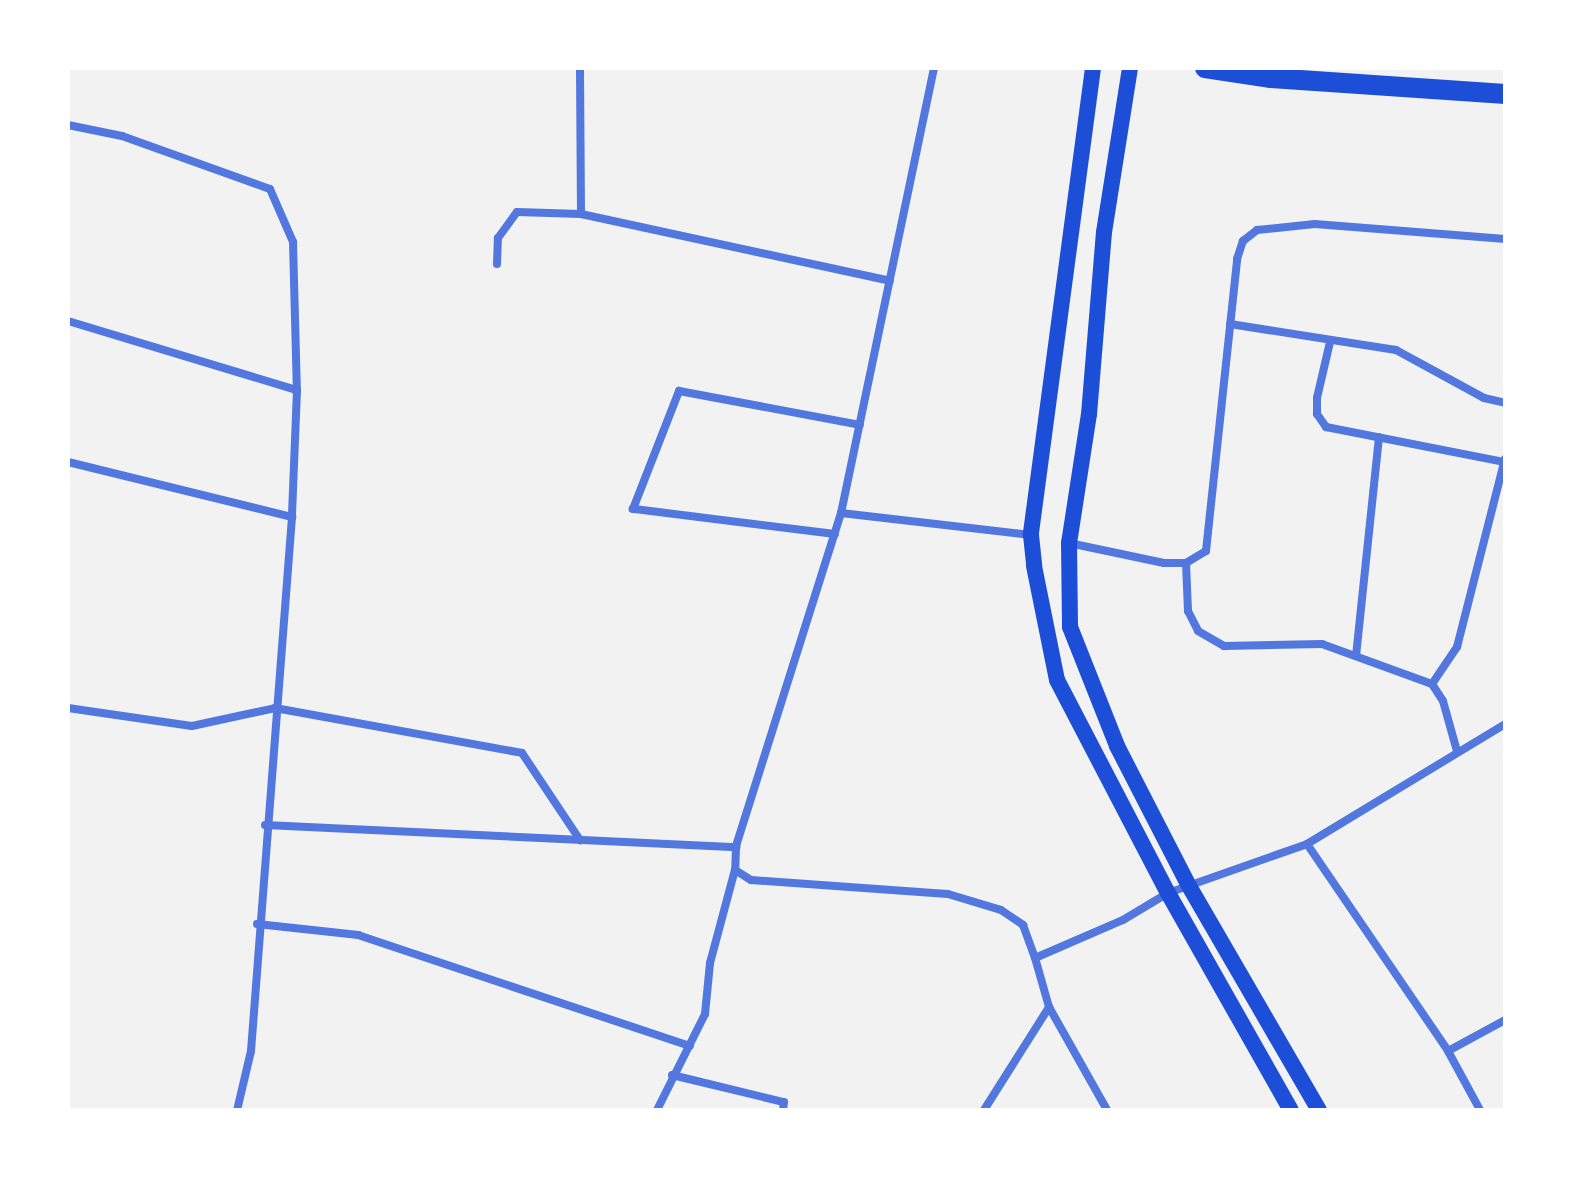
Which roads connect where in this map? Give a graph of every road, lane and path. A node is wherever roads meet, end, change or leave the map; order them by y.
1 (580, 68) edge
2 (934, 68) edge
3 (1093, 68) edge
4 (1130, 68) edge
5 (1205, 68) edge
6 (1505, 94) edge
7 (68, 125) edge
8 (581, 214) junction
9 (1505, 239) edge
10 (497, 264) dead end
11 (890, 281) junction
12 (68, 321) edge
13 (1230, 324) junction
14 (1330, 342) junction
15 (297, 390) junction
16 (1505, 403) edge
17 (860, 425) junction
18 (1379, 437) junction
19 (1505, 461) edge
20 (68, 462) edge
21 (841, 513) junction
22 (292, 517) junction
23 (835, 534) junction
24 (1031, 535) junction
25 (1069, 543) junction
26 (1186, 563) junction
27 (1356, 656) junction
28 (1432, 684) junction
29 (68, 708) edge
30 (275, 708) junction
31 (1505, 724) edge
32 (1457, 751) junction
33 (265, 825) junction
34 (580, 840) junction
35 (1307, 844) junction
36 (736, 847) junction
37 (735, 870) junction
38 (1189, 886) junction
39 (1168, 893) junction
40 (257, 924) junction
41 (1035, 958) junction
42 (1049, 1007) junction
43 (1505, 1020) edge
44 (690, 1046) junction
45 (1448, 1051) junction
46 (672, 1075) junction
47 (237, 1110) edge
48 (657, 1110) edge
49 (783, 1110) edge
50 (984, 1110) edge
51 (1107, 1110) edge
52 (1291, 1110) edge
53 (1319, 1110) edge
54 (1480, 1110) edge

1 - 8 street
2 - 11 street
3 - 24 main road
4 - 25 main road
5 - 6 highway
7 - 15 street
8 - 10 street
8 - 11 street
9 - 13 street
11 - 17 street
12 - 15 street
13 - 14 street
13 - 26 street
14 - 16 street
14 - 18 street
15 - 22 street
17 - 21 street
17 - 23 street
18 - 19 street
18 - 27 street
19 - 28 street
20 - 22 street
21 - 23 street
21 - 24 street
22 - 30 street
23 - 36 street
24 - 39 main road
25 - 26 street
25 - 38 main road
26 - 27 street
27 - 28 street
28 - 32 street
29 - 30 street
30 - 33 street
30 - 34 street
31 - 32 street
32 - 35 street
33 - 34 street
33 - 40 street
34 - 36 street
35 - 38 street
35 - 45 street
36 - 37 street
37 - 41 street
37 - 44 street
38 - 39 street
38 - 53 main road
39 - 41 street
39 - 52 main road
40 - 44 street
40 - 47 street
41 - 42 street
42 - 50 street
42 - 51 street
43 - 45 street
44 - 46 street
45 - 54 street
46 - 48 street
46 - 49 street

